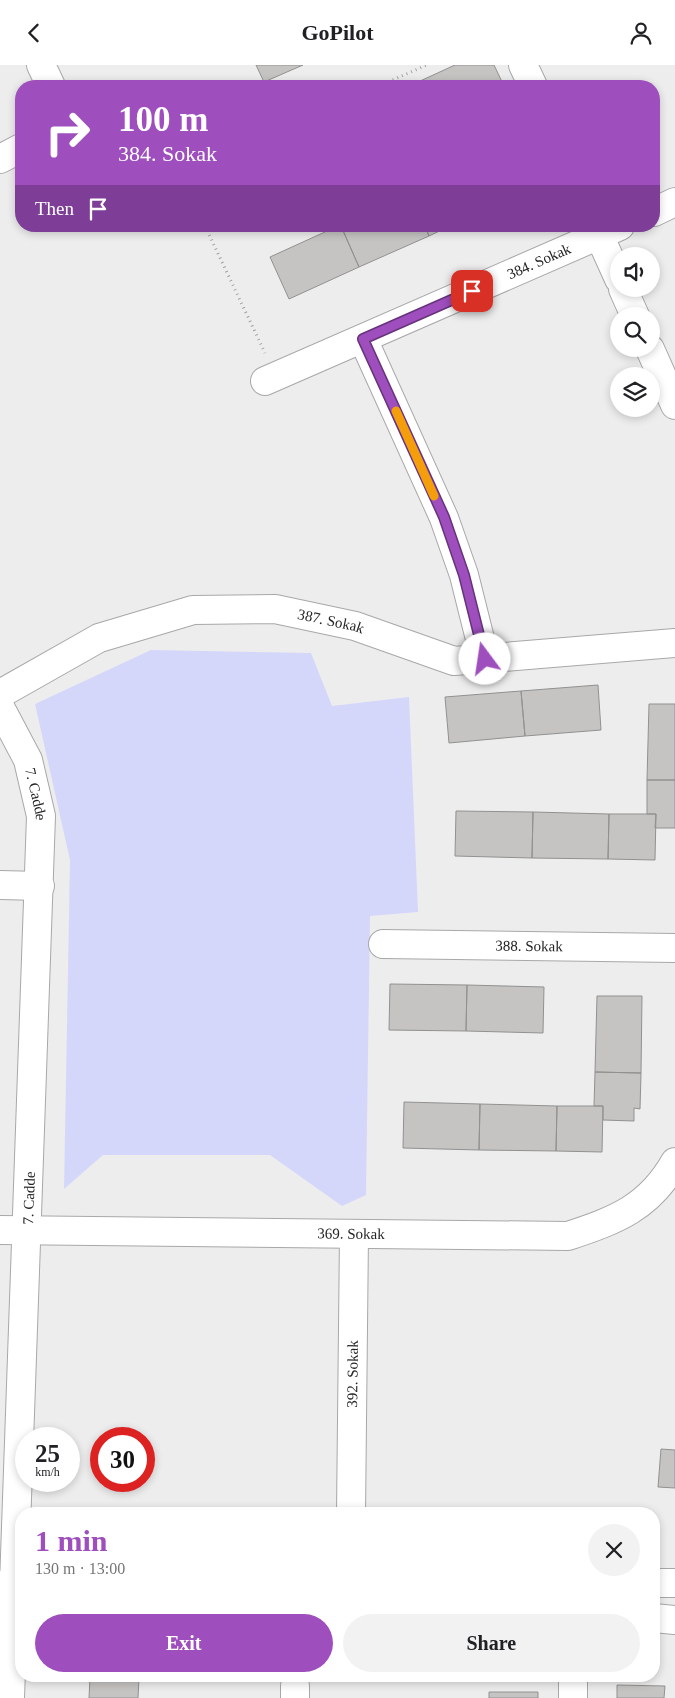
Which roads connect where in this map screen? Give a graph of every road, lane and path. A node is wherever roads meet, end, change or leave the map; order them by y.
1 (41, 65) edge
2 (427, 65) edge
3 (523, 65) edge
4 (48, 80) edge
5 (393, 80) edge
6 (530, 80) edge
7 (15, 151) edge
8 (0, 159) edge
9 (675, 202) edge
10 (660, 208) edge
11 (208, 232) edge
12 (598, 232) edge
13 (606, 232) edge
14 (610, 247) edge
15 (363, 339) junction
16 (654, 357) edge
17 (271, 379) joint
18 (675, 405) edge
19 (675, 643) edge
20 (485, 659) junction
21 (0, 693) edge
22 (0, 707) edge
23 (0, 885) edge
24 (40, 886) junction
25 (383, 944) dead end
26 (675, 948) edge
27 (675, 1162) edge
28 (0, 1230) edge
29 (28, 1231) junction
30 (354, 1234) junction
31 (16, 1507) edge
32 (352, 1507) edge
33 (15, 1519) edge
34 (660, 1583) edge
35 (675, 1583) edge
36 (12, 1585) edge
37 (660, 1619) edge
38 (675, 1620) edge
39 (573, 1682) edge
40 (10, 1698) edge
41 (573, 1698) edge

1 - 4 street
2 - 5 path
3 - 6 street
7 - 8 street
9 - 10 street
11 - 17 path
12 - 15 street, 384. Sokak
13 - 14 street
15 - 17 street, 384. Sokak
15 - 20 street
16 - 18 street
19 - 20 street, 387. Sokak
20 - 21 street, 387. Sokak
22 - 24 street, 7. Cadde
23 - 24 street
24 - 29 street, 7. Cadde
25 - 26 street, 388. Sokak
27 - 30 street, 369. Sokak
28 - 29 street, 369. Sokak
29 - 30 street, 369. Sokak
29 - 31 street, 7. Cadde
30 - 32 street, 392. Sokak
33 - 36 street, 7. Cadde
34 - 35 street
36 - 40 street, 7. Cadde
37 - 38 street
39 - 41 street

